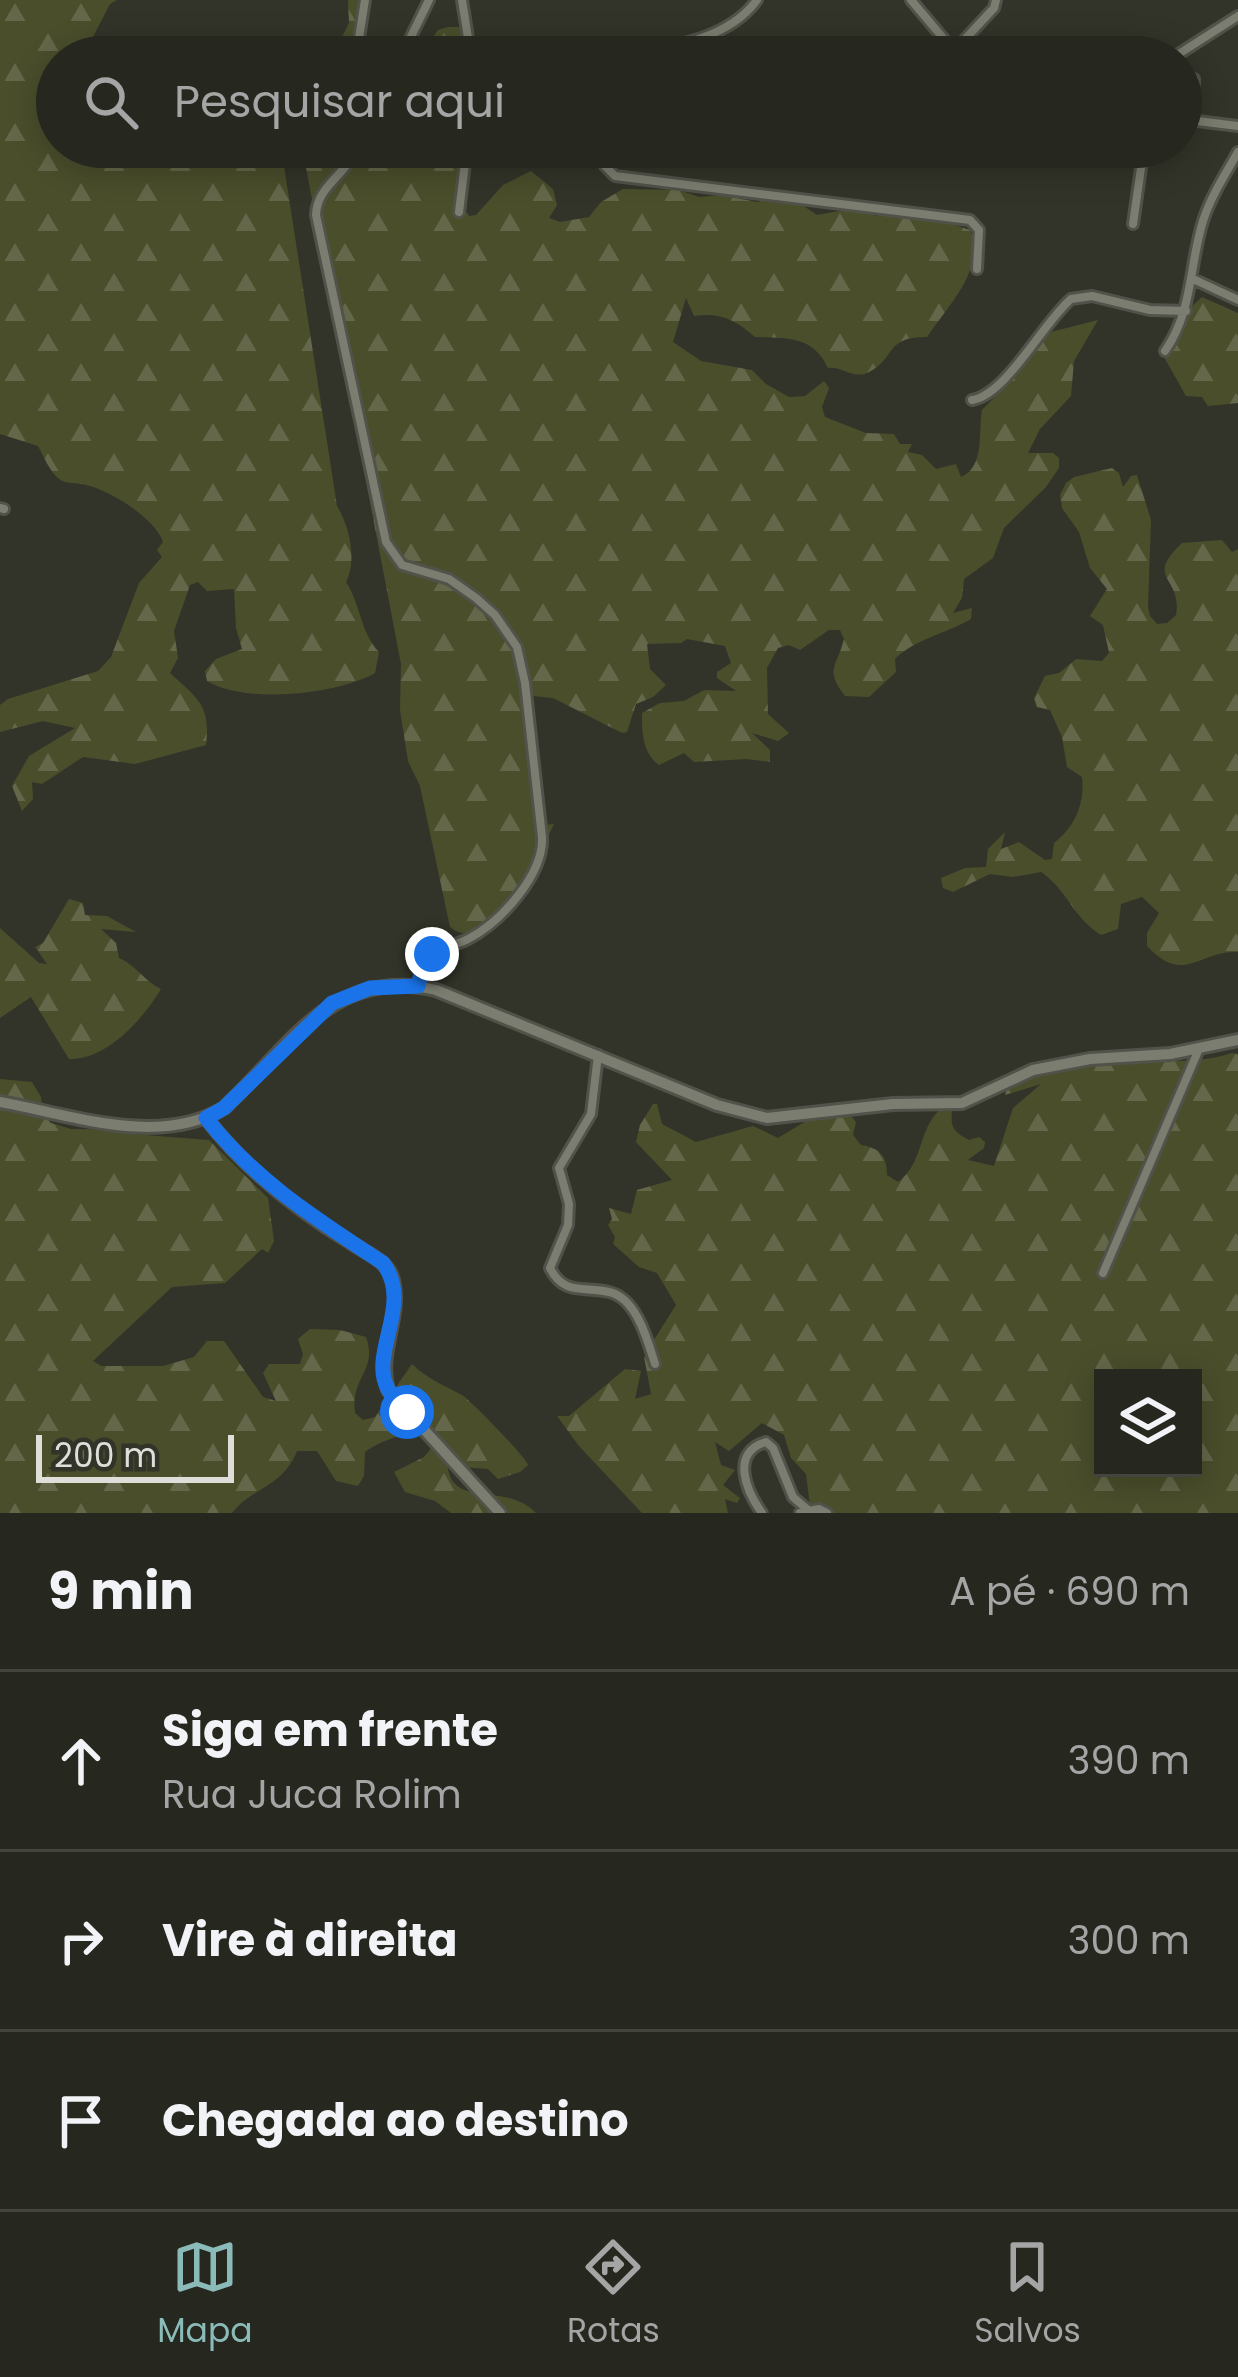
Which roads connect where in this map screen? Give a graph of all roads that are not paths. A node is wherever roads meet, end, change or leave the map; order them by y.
1 (365, 0) edge
2 (429, 0) edge
3 (462, 0) edge
4 (757, 0) edge
5 (911, 0) edge
6 (997, 0) edge
7 (1238, 16) edge
8 (359, 36) edge
9 (411, 36) edge
10 (468, 36) edge
11 (704, 36) edge
12 (941, 36) edge
13 (967, 36) edge
14 (1202, 39) edge
15 (1202, 121) edge
16 (1238, 126) edge
17 (1238, 152) edge
18 (346, 168) edge
19 (464, 168) edge
20 (607, 168) edge
21 (1141, 168) edge
22 (459, 212) dead end
23 (1132, 224) dead end
24 (977, 269) dead end
25 (1193, 279) junction
26 (1238, 300) edge
27 (1186, 311) junction
28 (1165, 351) dead end
29 (972, 400) dead end
30 (418, 986) junction
31 (1238, 1040) edge
32 (1200, 1047) junction
33 (598, 1055) junction
34 (0, 1102) edge
35 (206, 1118) junction
36 (1103, 1274) dead end
37 (655, 1364) dead end
38 (804, 1511) edge
39 (500, 1513) edge
40 (762, 1513) edge
41 (827, 1513) edge

1 - 8 street
2 - 9 street
3 - 10 street
4 - 11 street
5 - 12 street
6 - 13 street
7 - 14 street
15 - 16 street
17 - 25 street
18 - 30 street
19 - 22 street
20 - 24 street
21 - 23 street
25 - 26 street
25 - 27 street
27 - 28 street
27 - 29 street
30 - 33 street
30 - 35 street
31 - 32 street
32 - 33 street
32 - 36 street
33 - 37 street
34 - 35 street
35 - 39 street
38 - 40 street
38 - 41 street

